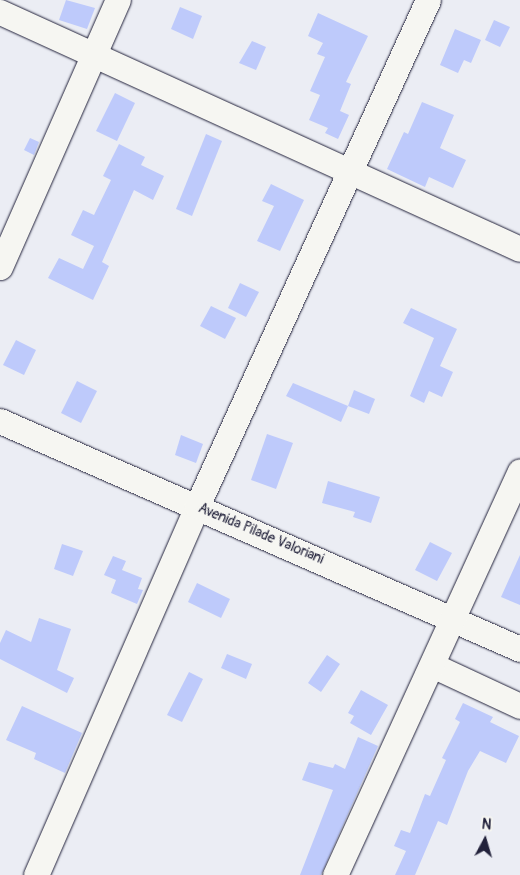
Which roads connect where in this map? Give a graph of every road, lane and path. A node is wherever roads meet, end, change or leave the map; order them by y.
1 (118, 0) edge
2 (428, 0) edge
3 (0, 12) edge
4 (96, 54) junction
5 (352, 170) junction
6 (520, 249) edge
7 (0, 267) edge
8 (0, 421) edge
9 (520, 471) edge
10 (197, 506) junction
11 (454, 617) junction
12 (520, 649) edge
13 (432, 666) junction
14 (520, 706) edge
15 (36, 875) edge
16 (335, 875) edge

1 - 4 street
2 - 5 street
3 - 4 street
4 - 5 street
4 - 7 street
5 - 6 street
5 - 10 street
8 - 10 street, Avenida Pilade Valoriani
9 - 11 street
10 - 11 street, Avenida Pilade Valoriani
10 - 15 street
11 - 12 street, Avenida Pilade Valoriani
11 - 13 street
13 - 14 street
13 - 16 street

